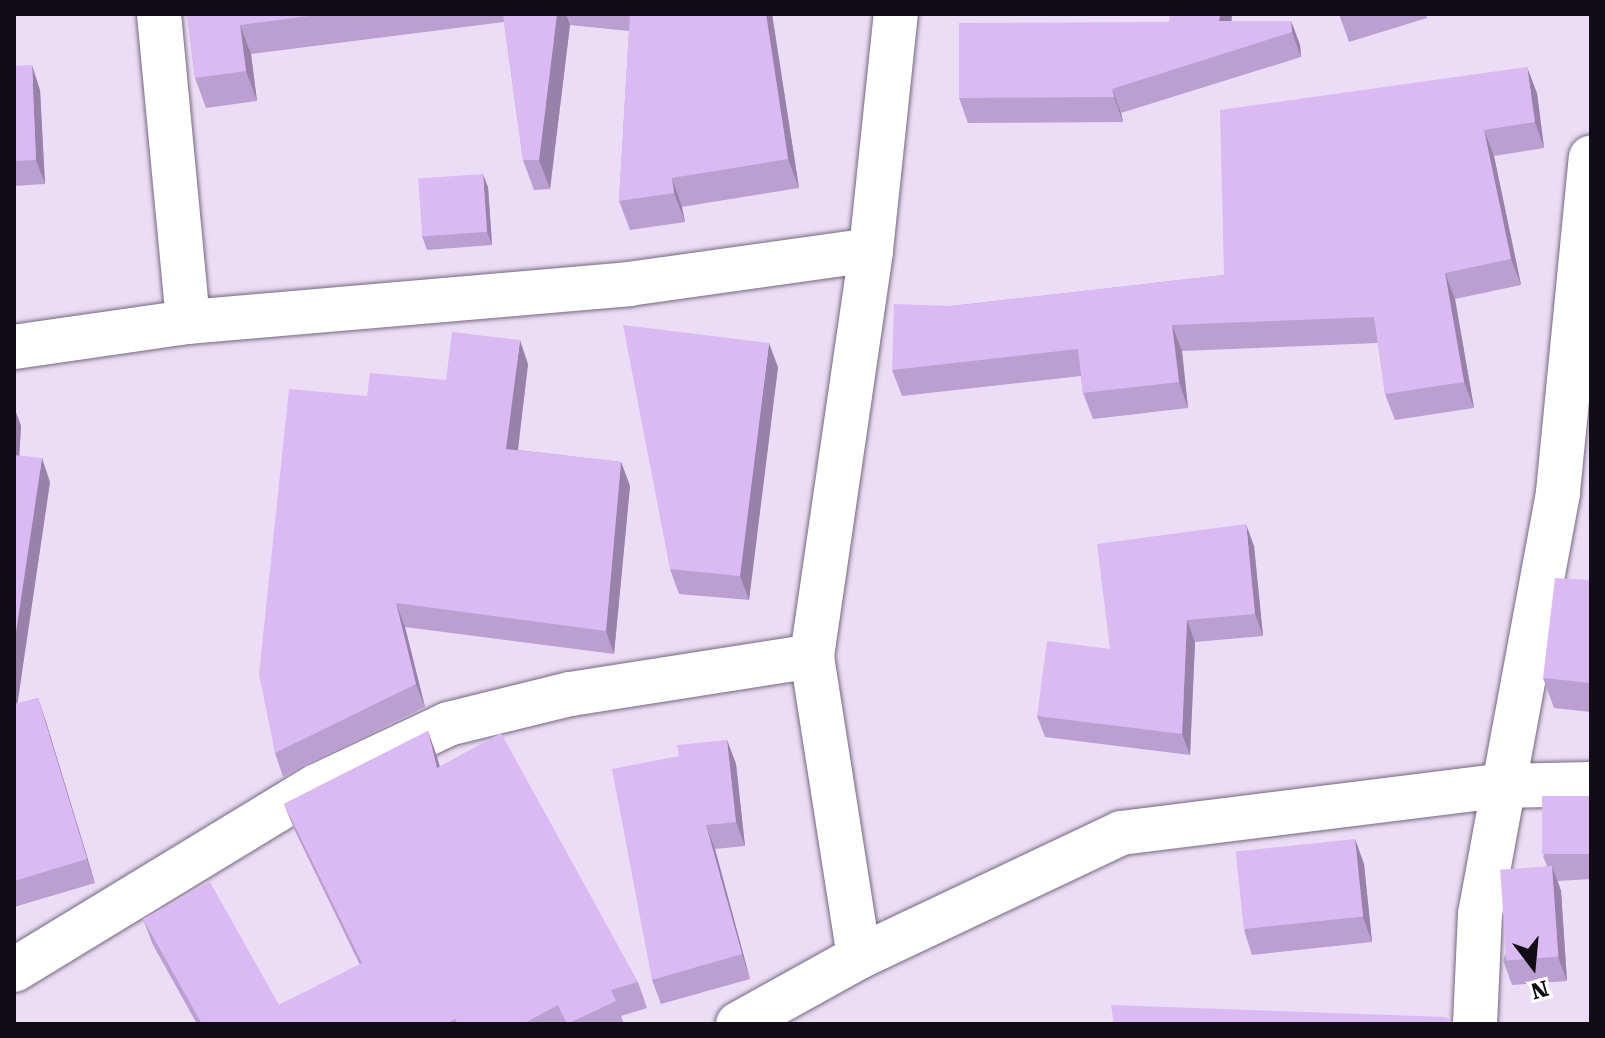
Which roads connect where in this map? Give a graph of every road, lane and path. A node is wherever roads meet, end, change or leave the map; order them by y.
1 (159, 14) edge
2 (896, 14) edge
3 (1591, 158) edge
4 (871, 250) junction
5 (188, 322) junction
6 (14, 347) edge
7 (812, 656) junction
8 (1591, 784) edge
9 (1501, 786) junction
10 (859, 957) junction
11 (14, 970) edge
12 (738, 1024) edge
13 (1475, 1024) edge

1 - 5 street
2 - 4 street
3 - 9 street
4 - 5 street
4 - 7 street
5 - 6 street
7 - 10 street
7 - 11 street
8 - 9 street
9 - 10 street
9 - 13 street
10 - 12 street

